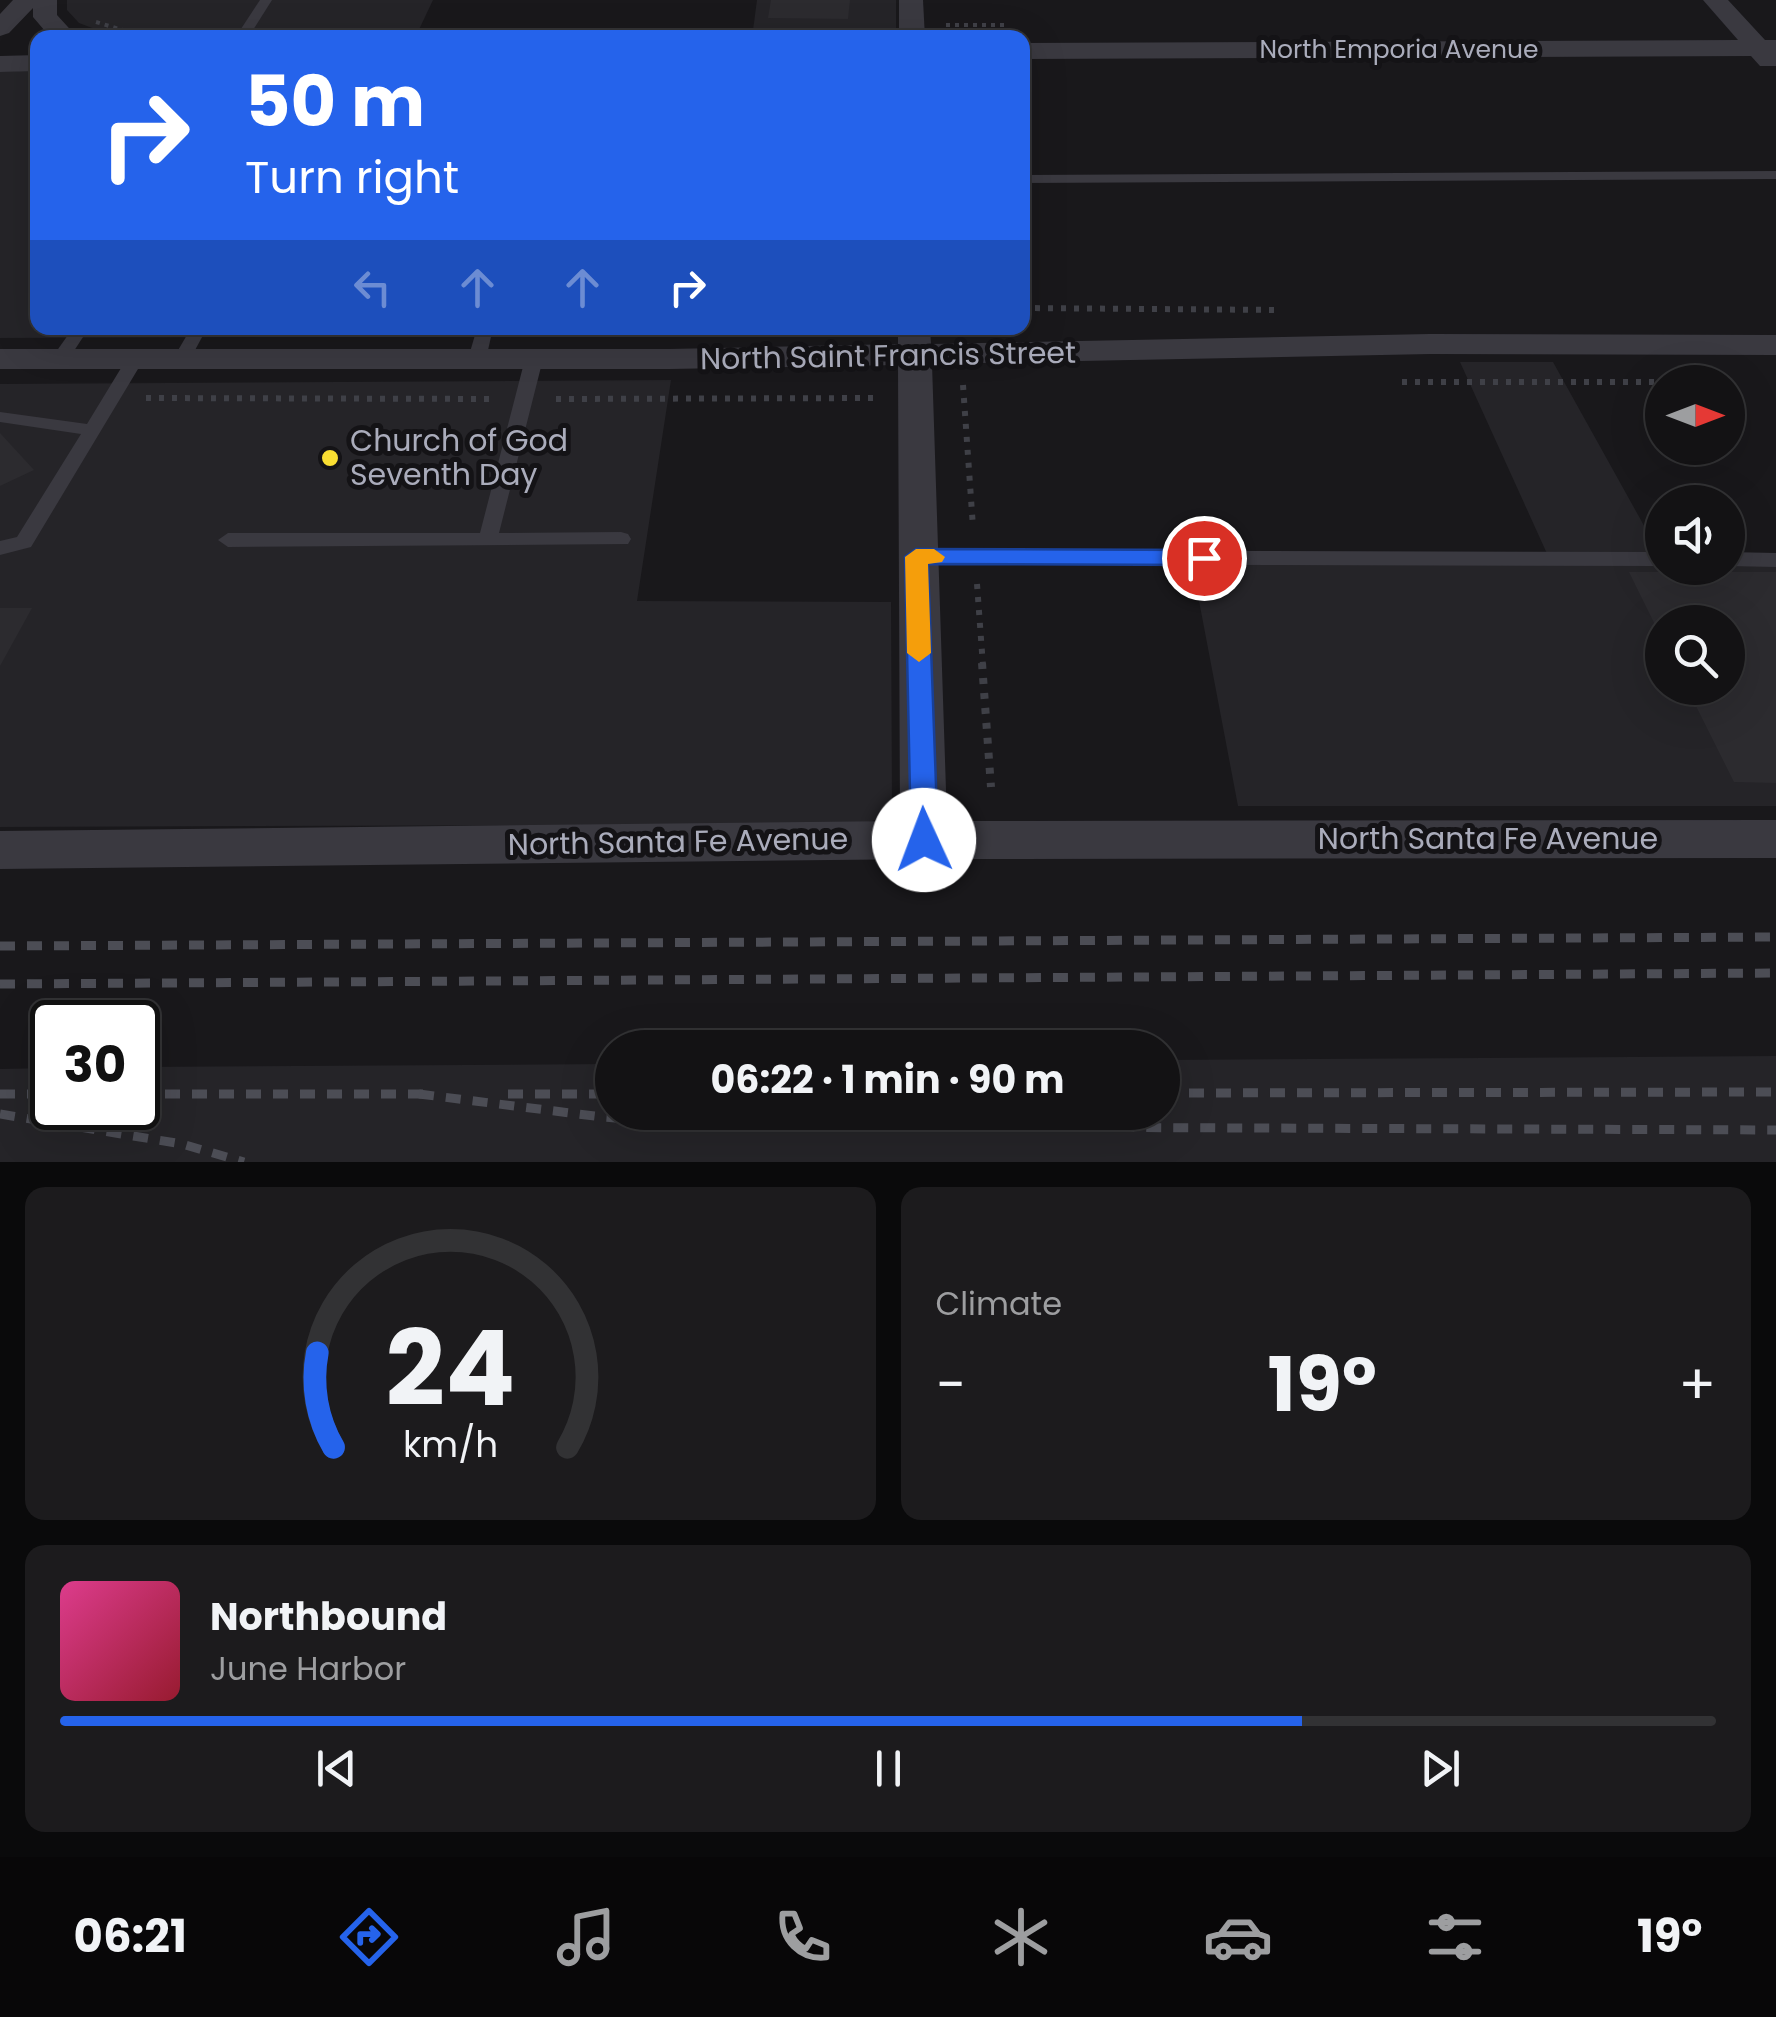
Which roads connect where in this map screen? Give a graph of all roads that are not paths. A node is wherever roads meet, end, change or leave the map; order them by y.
1 (27, 0) edge
2 (46, 0) edge
3 (266, 0) edge
4 (911, 0) edge
5 (1715, 0) edge
6 (0, 28) edge
7 (58, 30) edge
8 (246, 30) edge
9 (912, 30) edge
10 (1767, 48) edge
11 (1030, 51) edge
12 (30, 63) edge
13 (0, 64) edge
14 (1776, 68) edge
15 (1776, 175) edge
16 (1030, 179) edge
17 (76, 335) edge
18 (195, 335) edge
19 (914, 342) edge
20 (481, 344) edge
21 (1776, 345) edge
22 (0, 360) edge
23 (60, 360) junction
24 (135, 360) junction
25 (182, 360) junction
26 (534, 360) junction
27 (0, 417) edge
28 (92, 430) junction
29 (228, 540) dead end
30 (488, 540) junction
31 (621, 540) dead end
32 (0, 548) edge
33 (916, 557) junction
34 (1645, 559) edge
35 (1745, 559) edge
36 (1776, 560) edge
37 (1776, 839) edge
38 (924, 840) junction
39 (0, 850) edge

1 - 6 street
2 - 7 street
3 - 8 lane
4 - 9 street
5 - 10 street
10 - 11 street, North Emporia Avenue
10 - 14 street
12 - 13 street
15 - 16 lane
17 - 23 lane
18 - 25 lane
19 - 21 street, North Saint Francis Street
19 - 26 street, North Saint Francis Street
19 - 33 street
20 - 25 street, North Saint Francis Street
20 - 26 street, North Saint Francis Street
22 - 23 street, North Saint Francis Street
23 - 24 street, North Saint Francis Street
24 - 25 street, North Saint Francis Street
24 - 28 lane
26 - 30 lane
27 - 28 lane
28 - 32 lane
29 - 30 lane
30 - 31 lane
33 - 34 lane
33 - 38 street
35 - 36 lane
37 - 38 street, North Santa Fe Avenue
38 - 39 street, North Santa Fe Avenue

